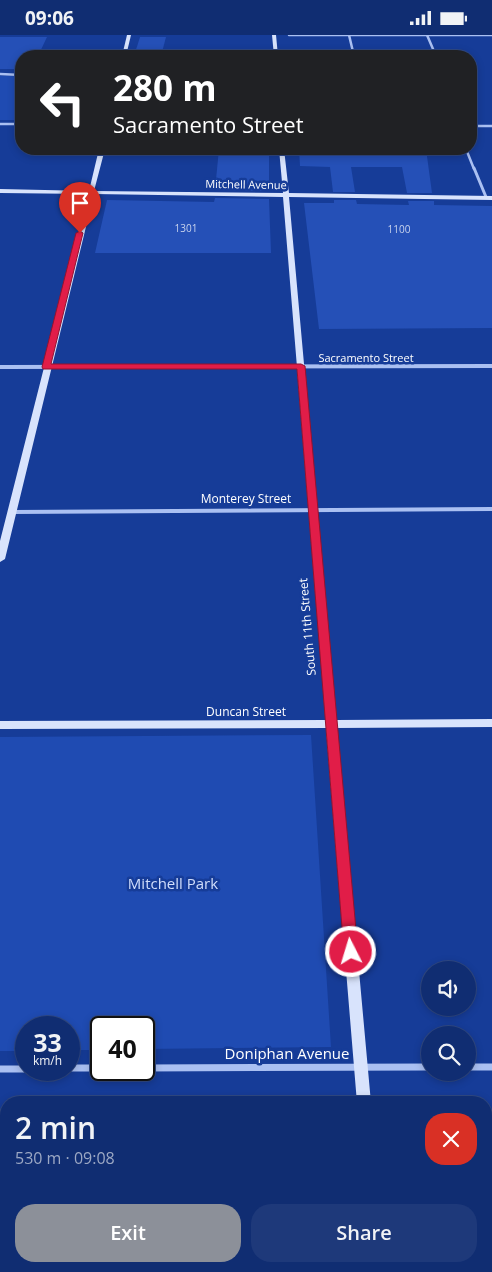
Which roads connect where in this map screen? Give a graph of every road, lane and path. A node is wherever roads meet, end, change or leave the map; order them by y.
1 (128, 35) edge
2 (274, 35) edge
3 (289, 35) edge
4 (349, 35) edge
5 (427, 35) edge
6 (492, 35) edge
7 (125, 50) edge
8 (275, 50) edge
9 (353, 50) edge
10 (433, 50) edge
11 (0, 75) edge
12 (15, 75) edge
13 (0, 124) edge
14 (15, 124) edge
15 (477, 126) edge
16 (492, 126) edge
17 (100, 155) edge
18 (283, 155) edge
19 (469, 155) edge
20 (0, 191) edge
21 (90, 192) junction
22 (286, 194) junction
23 (489, 197) edge
24 (301, 366) junction
25 (492, 366) edge
26 (0, 367) edge
27 (46, 367) junction
28 (492, 509) edge
29 (313, 510) junction
30 (0, 512) edge
31 (12, 512) junction
32 (0, 559) edge
33 (492, 723) edge
34 (0, 725) edge
35 (331, 725) junction
36 (361, 1067) junction
37 (421, 1067) edge
38 (476, 1067) edge
39 (492, 1067) edge
40 (155, 1068) edge
41 (0, 1069) edge
42 (15, 1069) edge
43 (363, 1096) edge

1 - 7 street
2 - 8 street
3 - 4 street
4 - 5 street
4 - 9 street
5 - 6 street
5 - 10 street
11 - 12 street
13 - 14 street
15 - 16 street
17 - 21 street
18 - 22 street, South 11th Street
19 - 23 street
20 - 21 street, Mitchell Avenue
21 - 22 street, Mitchell Avenue
21 - 27 street
22 - 23 street, Mitchell Avenue
22 - 24 street, South 11th Street
24 - 25 street, Sacramento Street
24 - 27 street, Sacramento Street
24 - 29 street, South 11th Street
26 - 27 street, Sacramento Street
27 - 31 street
28 - 29 street, Monterey Street
29 - 31 street, Monterey Street
29 - 35 street, South 11th Street
30 - 31 street, Monterey Street
31 - 32 street
33 - 35 street, Duncan Street
34 - 35 street, Duncan Street
35 - 36 street, South 11th Street
36 - 37 street, Doniphan Avenue
36 - 40 street, Doniphan Avenue
36 - 43 street, South 11th Street
38 - 39 street
41 - 42 street

